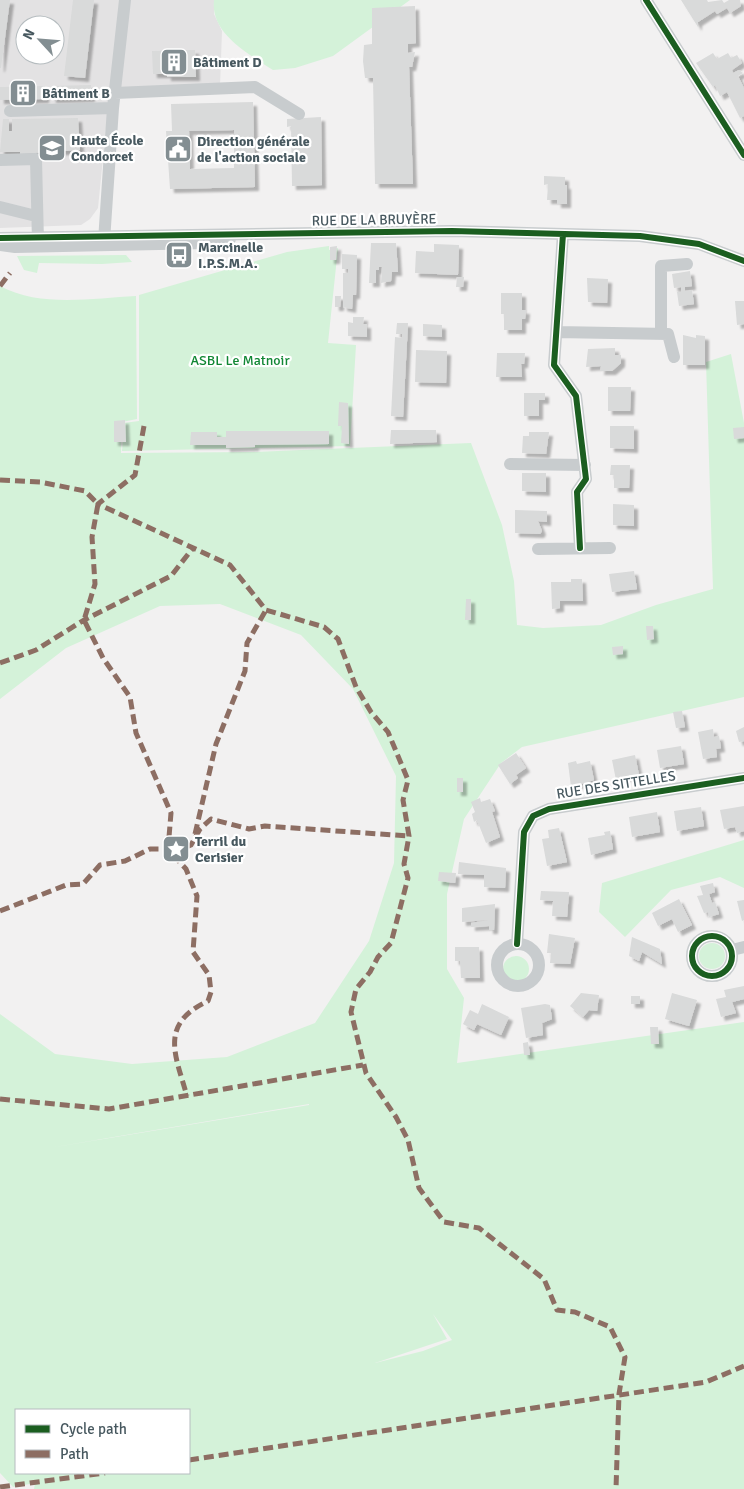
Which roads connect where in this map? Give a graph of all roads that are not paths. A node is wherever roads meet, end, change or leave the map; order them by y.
1 (125, 0) edge
2 (646, 0) edge
3 (115, 93) junction
4 (113, 108) junction
5 (10, 111) dead end
6 (299, 114) dead end
7 (744, 155) edge
8 (0, 160) edge
9 (0, 207) edge
10 (36, 216) junction
11 (563, 234) junction
12 (0, 238) edge
13 (104, 240) junction
14 (38, 241) junction
15 (15, 242) junction
16 (0, 245) edge
17 (744, 261) edge
18 (687, 264) dead end
19 (557, 332) junction
20 (661, 334) junction
21 (674, 357) dead end
22 (510, 464) dead end
23 (585, 465) junction
24 (580, 548) junction
25 (610, 548) dead end
26 (538, 549) dead end
27 (744, 778) edge
28 (517, 944) dead end

1 - 3 street
2 - 7 street
3 - 4 street
3 - 6 street
4 - 5 street
4 - 13 street
8 - 10 street
9 - 10 street
10 - 14 street
11 - 13 street, RUE DE LA BRUYÈRE
11 - 17 street, RUE DE LA BRUYÈRE
11 - 19 street
12 - 15 street, RUE DE LA BRUYÈRE
13 - 14 street, RUE DE LA BRUYÈRE
14 - 15 street, RUE DE LA BRUYÈRE
15 - 16 street, RUE DE LA BRUYÈRE
18 - 20 street
19 - 20 street
19 - 23 street
20 - 21 street
22 - 23 street
23 - 24 street
24 - 25 street
24 - 26 street
27 - 28 street, RUE DES SITTELLES

